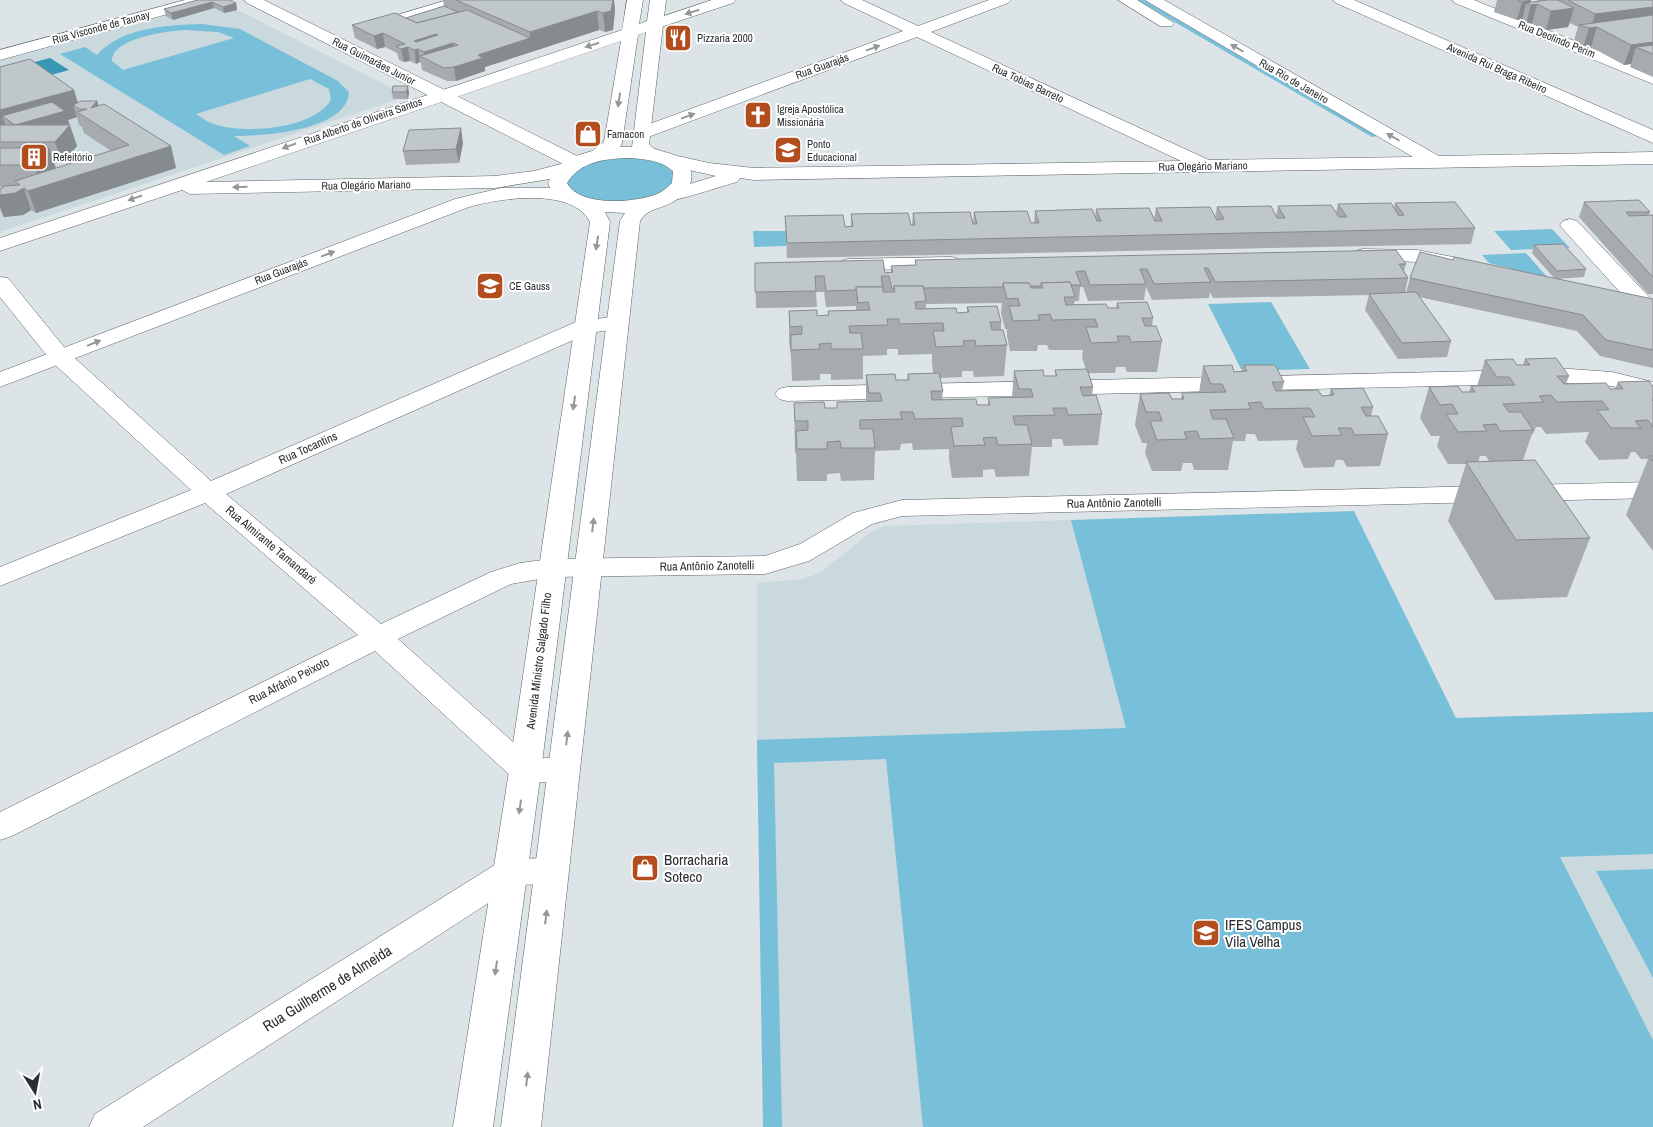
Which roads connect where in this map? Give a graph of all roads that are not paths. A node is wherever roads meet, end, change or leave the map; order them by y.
1 (203, 0) edge
2 (252, 0) edge
3 (464, 0) edge
4 (635, 0) edge
5 (658, 0) edge
6 (728, 0) edge
7 (849, 0) edge
8 (1003, 0) edge
9 (1126, 0) edge
10 (1153, 0) edge
11 (1341, 0) edge
12 (1460, 0) edge
13 (655, 24) junction
14 (630, 32) junction
15 (917, 32) junction
16 (330, 39) junction
17 (0, 55) edge
18 (1653, 79) edge
19 (440, 95) junction
20 (642, 133) junction
21 (1653, 136) edge
22 (1358, 137) dead end
23 (1375, 147) dead end
24 (597, 156) junction
25 (662, 158) junction
26 (1653, 158) edge
27 (1401, 162) junction
28 (1435, 162) junction
29 (572, 165) junction
30 (1207, 166) junction
31 (754, 174) junction
32 (446, 183) junction
33 (163, 189) junction
34 (575, 200) junction
35 (659, 200) junction
36 (449, 208) junction
37 (1570, 225) dead end
38 (0, 245) edge
39 (1348, 255) edge
40 (972, 262) edge
41 (824, 265) edge
42 (1473, 266) edge
43 (0, 283) edge
44 (1606, 296) edge
45 (1649, 306) edge
46 (617, 323) junction
47 (584, 327) junction
48 (60, 357) junction
49 (0, 380) edge
50 (1653, 388) edge
51 (786, 394) dead end
52 (1653, 490) edge
53 (208, 492) junction
54 (588, 567) junction
55 (551, 568) junction
56 (0, 577) edge
57 (378, 636) junction
58 (564, 769) junction
59 (525, 771) junction
60 (0, 827) edge
61 (552, 871) junction
62 (510, 872) junction
63 (109, 1127) edge
64 (473, 1127) edge
65 (521, 1127) edge

1 - 17 street, Rua Visconde de Taunay
2 - 16 street, Rua Guimarães Junior
3 - 16 street
4 - 14 street
5 - 13 street
6 -> 13 street, Rua Alberto de Oliveira Santos
7 - 15 street, Rua Tobias Barreto
8 - 15 street, Rua Guarajás
9 - 22 street, Rua Rio de Janeiro
28 -> 10 street, Rua Rio de Janeiro
11 - 21 street, Avenida Rui Braga Ribeiro
12 - 18 street, Rua Deolindo Perim
13 - 14 street, Rua Alberto de Oliveira Santos
13 - 20 street
14 -> 19 street, Rua Alberto de Oliveira Santos
14 -> 24 street
20 -> 15 street, Rua Guarajás
15 - 30 street, Rua Tobias Barreto
16 - 19 street, Rua Guimarães Junior
19 - 29 street, Rua Guimarães Junior
19 -> 33 street, Rua Alberto de Oliveira Santos
20 - 25 street
23 - 27 street
24 - 25 street, Rua Olegário Mariano
24 - 29 street, Rua Olegário Mariano
25 - 31 street, Rua Olegário Mariano
25 - 35 street
26 - 28 street, Rua Olegário Mariano
27 - 28 street, Rua Olegário Mariano
27 - 30 street, Rua Olegário Mariano
29 - 32 street, Rua Olegário Mariano
29 - 34 street
30 - 31 street, Rua Olegário Mariano
31 - 35 street, Rua Olegário Mariano
32 -> 33 street, Rua Olegário Mariano
32 - 36 street
33 -> 38 street, Rua Alberto de Oliveira Santos
34 - 35 street, Rua Guarajás
34 - 36 street, Rua Guarajás
34 -> 47 street, Avenida Ministro Salgado Filho
35 - 46 street
48 -> 36 street, Rua Guarajás
37 - 45 street
39 - 42 street
40 - 41 street
43 - 48 street, Rua Almirante Tamandaré
44 - 45 street
46 - 47 street, Rua Tocantins
54 -> 46 street
47 - 53 street, Rua Tocantins
47 -> 55 street, Avenida Ministro Salgado Filho
48 - 49 street, Rua Guarajás
48 - 53 street, Rua Almirante Tamandaré
50 - 51 street
52 - 54 street, Rua Antônio Zanotelli
53 - 56 street, Rua Tocantins
53 - 57 street, Rua Almirante Tamandaré
54 - 55 street, Rua Afrânio Peixoto
58 -> 54 street
55 - 57 street, Rua Afrânio Peixoto
55 - 59 street, Avenida Ministro Salgado Filho
57 - 59 street, Rua Almirante Tamandaré
57 - 60 street, Rua Afrânio Peixoto
58 - 59 street
58 - 61 street
59 -> 62 street, Avenida Ministro Salgado Filho
61 - 62 street
65 -> 61 street
62 - 63 street, Rua Guilherme de Almeida
62 -> 64 street, Avenida Ministro Salgado Filho

